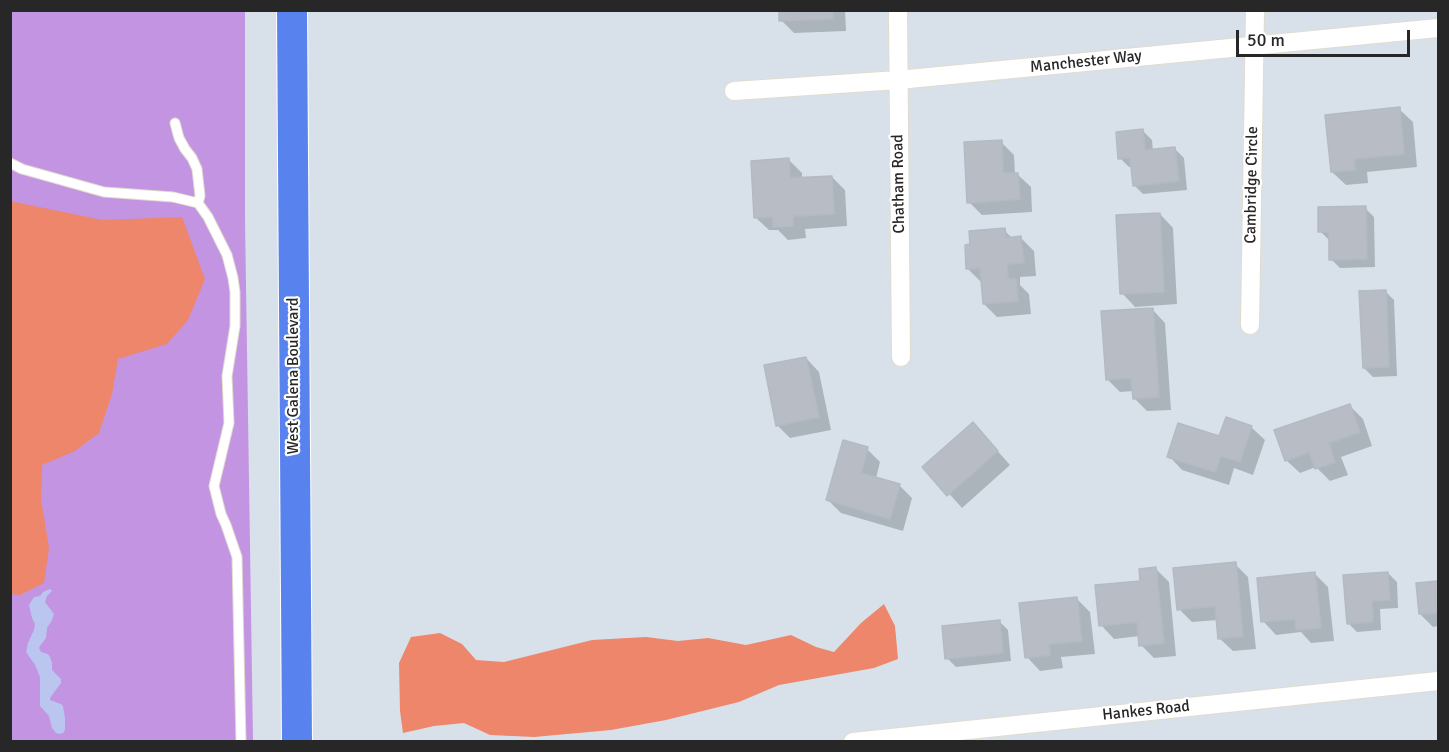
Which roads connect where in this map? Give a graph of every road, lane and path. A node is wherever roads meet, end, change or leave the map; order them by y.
1 (292, 10) edge
2 (898, 10) edge
3 (1255, 10) edge
4 (1438, 28) edge
5 (1254, 45) junction
6 (898, 80) junction
7 (734, 92) dead end
8 (175, 123) dead end
9 (10, 164) edge
10 (198, 203) junction
11 (1250, 325) dead end
12 (901, 357) dead end
13 (1438, 681) edge
14 (241, 741) edge
15 (297, 741) edge
16 (853, 741) edge

1 - 15 main road, West Galena Boulevard
2 - 6 street, Chatham Road
3 - 5 street, Cambridge Circle
4 - 5 street, Manchester Way
5 - 6 street, Manchester Way
5 - 11 street, Cambridge Circle
6 - 7 street, Manchester Way
6 - 12 street, Chatham Road
8 - 10 lane
9 - 10 lane
10 - 14 lane
13 - 16 street, Hankes Road

